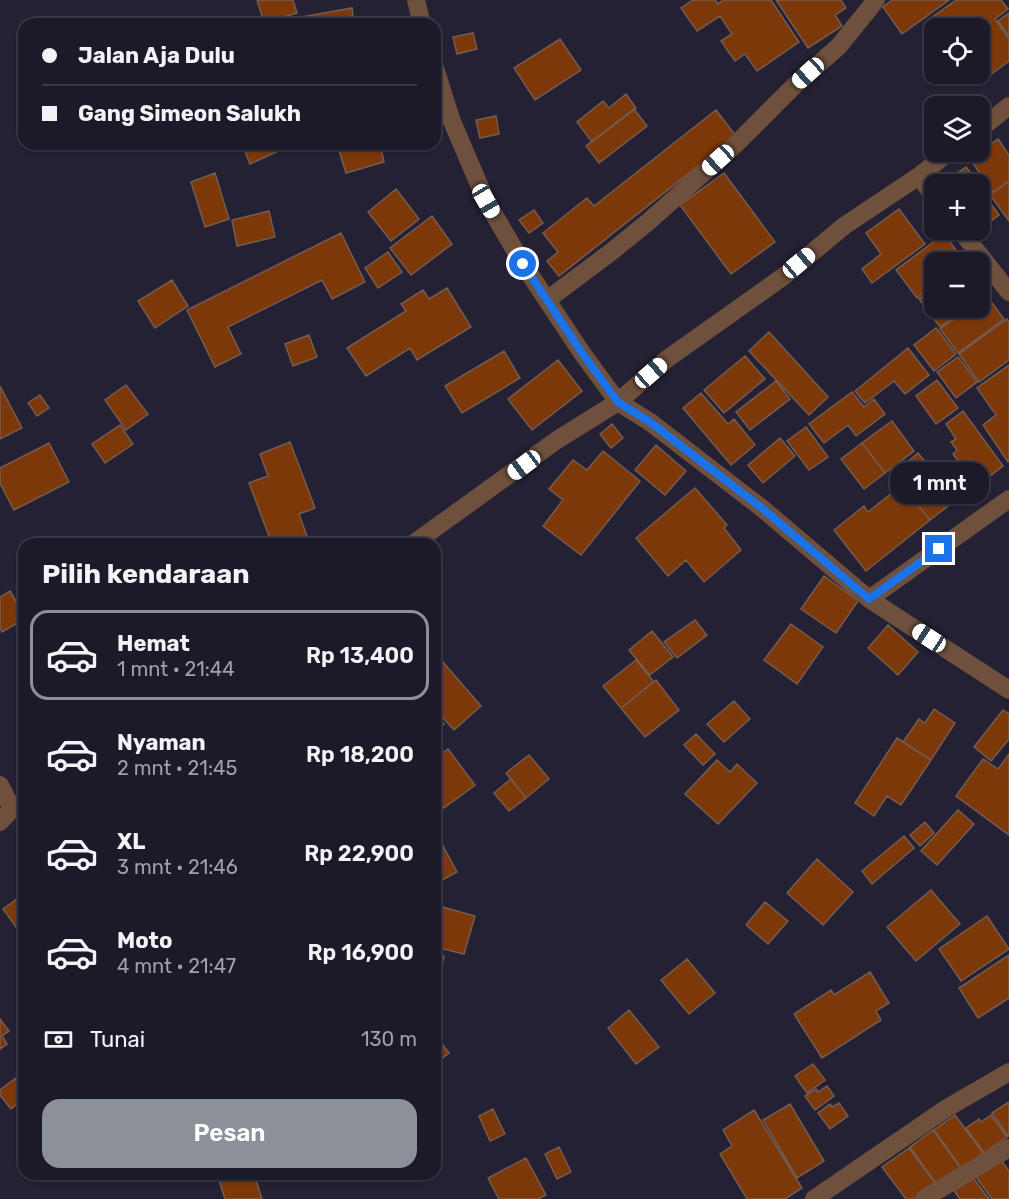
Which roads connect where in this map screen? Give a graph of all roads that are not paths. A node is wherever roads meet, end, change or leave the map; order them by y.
1 (416, 0) edge
2 (876, 0) edge
3 (420, 18) edge
4 (441, 87) edge
5 (1009, 106) edge
6 (990, 121) edge
7 (936, 162) edge
8 (919, 176) junction
9 (924, 183) edge
10 (968, 240) edge
11 (1009, 292) edge
12 (547, 300) junction
13 (618, 402) junction
14 (1009, 499) edge
15 (421, 538) edge
16 (869, 599) junction
17 (1009, 690) edge
18 (0, 784) edge
19 (12, 811) edge
20 (1009, 1072) edge
21 (1009, 1148) edge
22 (925, 1198) edge
23 (814, 1199) edge

1 - 3 street
2 - 12 street
4 - 12 street
5 - 6 street
7 - 8 street
8 - 9 street
8 - 13 street
10 - 11 street
12 - 13 street
13 - 15 street
13 - 16 street
14 - 16 street
16 - 17 street
18 - 19 street
20 - 23 street
21 - 22 street

